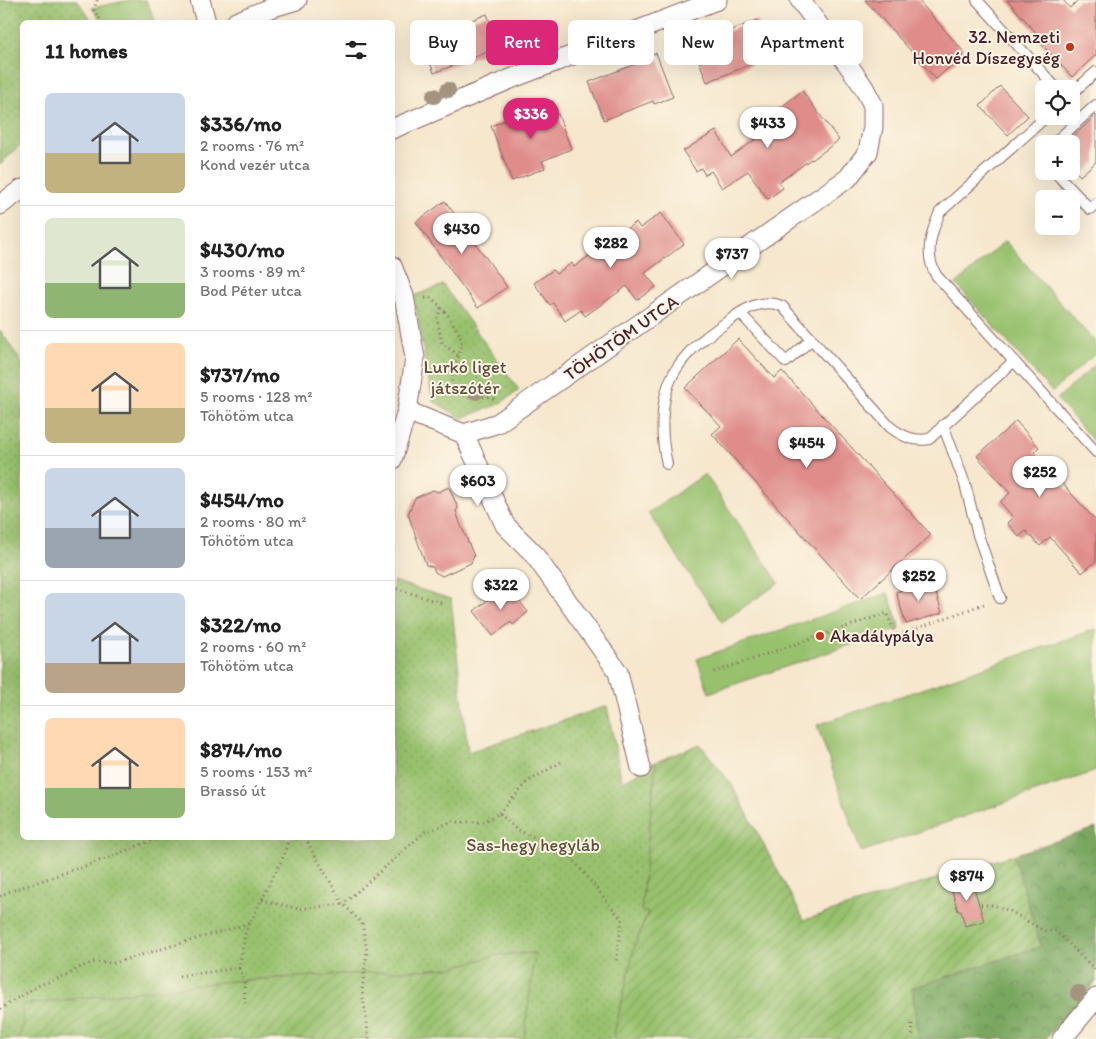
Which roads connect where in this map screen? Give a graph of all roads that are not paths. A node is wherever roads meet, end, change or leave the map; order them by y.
1 (200, 0) edge
2 (297, 0) edge
3 (716, 0) edge
4 (800, 0) edge
5 (977, 0) edge
6 (205, 20) edge
7 (241, 20) edge
8 (1096, 72) edge
9 (1049, 80) edge
10 (1080, 86) edge
11 (1096, 105) edge
12 (1037, 125) edge
13 (395, 127) edge
14 (1063, 135) edge
15 (1063, 180) edge
16 (20, 190) edge
17 (1096, 203) edge
18 (0, 205) edge
19 (395, 274) edge
20 (740, 313) junction
21 (812, 339) junction
22 (1014, 361) junction
23 (407, 411) junction
24 (943, 425) junction
25 (464, 434) junction
26 (395, 450) edge
27 (1096, 452) edge
28 (667, 464) dead end
29 (1000, 598) road end
30 (640, 768) dead end
31 (1096, 998) edge
32 (1062, 1039) edge

1 - 6 street
2 - 7 street
3 - 13 street
4 - 25 street, TÖHÖTÖM UTCA
5 - 9 lane
8 - 10 lane
11 - 14 lane
12 - 22 lane
15 - 17 lane
16 - 18 street
19 - 23 street
20 - 21 lane
20 - 21 lane
20 - 28 lane
21 - 24 lane
22 - 24 lane
22 - 27 lane
23 - 25 street
23 - 26 street
24 - 29 lane
25 - 30 street
31 - 32 street

